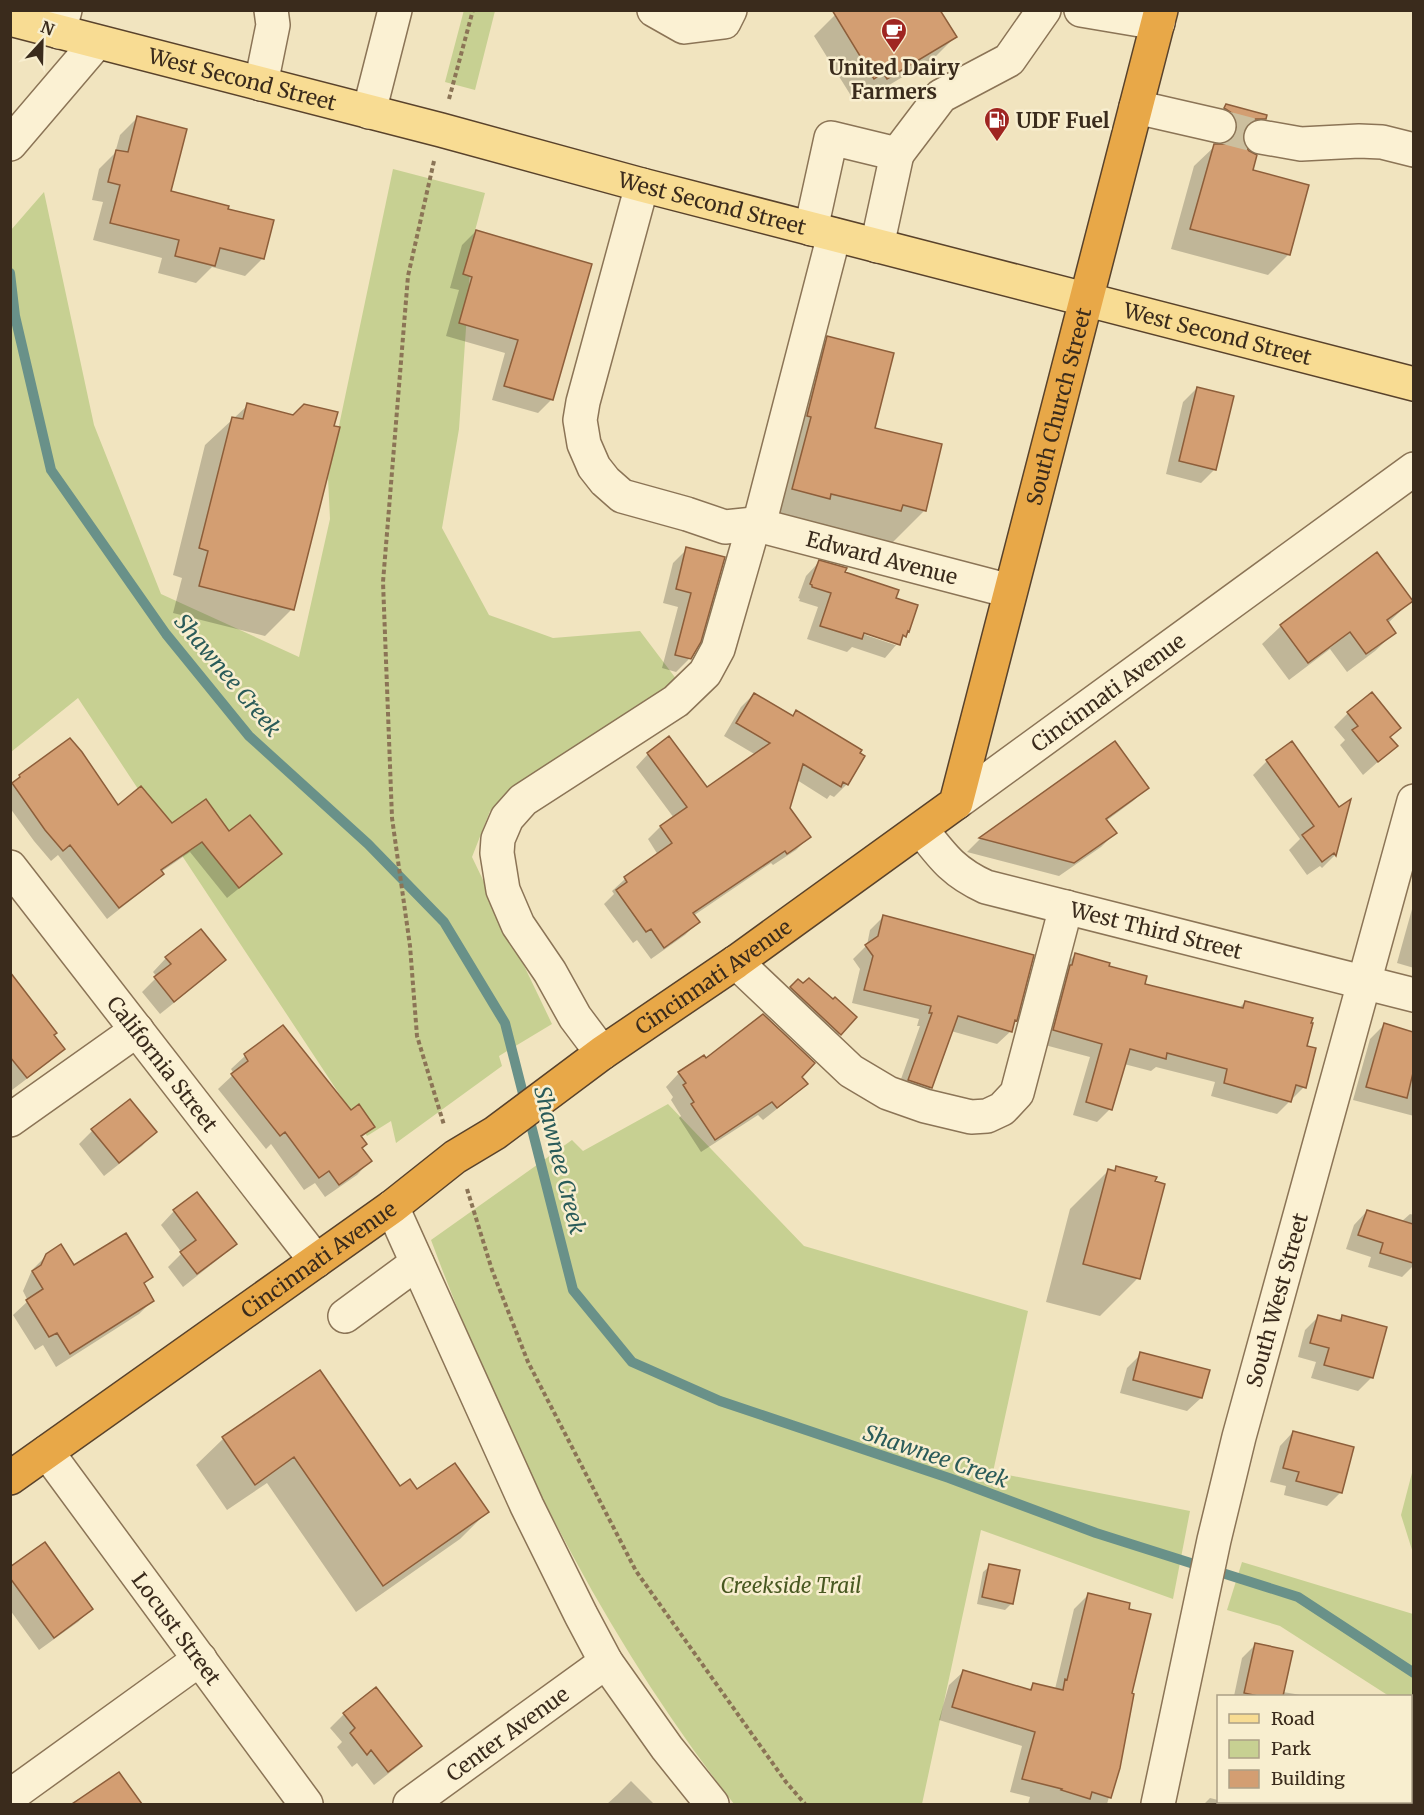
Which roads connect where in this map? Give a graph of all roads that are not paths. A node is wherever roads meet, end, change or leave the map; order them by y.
1 (271, 10) edge
2 (395, 10) edge
3 (654, 10) edge
4 (730, 10) edge
5 (1044, 10) edge
6 (1081, 10) edge
7 (1160, 16) edge
8 (10, 19) edge
9 (62, 21) edge
10 (97, 42) junction
11 (261, 84) junction
12 (1136, 107) junction
13 (369, 112) junction
14 (1219, 126) tunnel mouth
15 (1262, 137) tunnel mouth
16 (10, 144) edge
17 (1413, 150) edge
18 (897, 154) junction
19 (642, 185) junction
20 (823, 232) junction
21 (877, 246) junction
22 (1086, 300) junction
23 (1413, 384) edge
24 (1413, 469) edge
25 (754, 524) junction
26 (1010, 591) junction
27 (1413, 801) edge
28 (956, 803) junction
29 (921, 829) junction
30 (11, 869) edge
31 (1066, 907) junction
32 (736, 962) junction
33 (1364, 984) junction
34 (1413, 995) edge
35 (137, 1030) junction
36 (596, 1058) junction
37 (10, 1120) edge
38 (392, 1207) junction
39 (316, 1261) junction
40 (417, 1263) junction
41 (345, 1316) dead end
42 (47, 1452) junction
43 (10, 1478) edge
44 (200, 1659) junction
45 (606, 1662) junction
46 (10, 1796) edge
47 (306, 1804) edge
48 (410, 1804) edge
49 (712, 1804) edge
50 (1158, 1804) edge

1 - 11 street
2 - 13 street
3 - 4 street
5 - 18 street
6 - 7 street
7 - 12 highway, South Church Street
8 - 9 main road, West Second Street
9 - 10 main road, West Second Street
10 - 11 main road, West Second Street
10 - 16 street
11 - 13 main road, West Second Street
12 - 14 street
12 - 22 highway, South Church Street
13 - 19 main road, West Second Street
15 - 17 street
18 - 20 street
18 - 21 street
19 - 20 main road, West Second Street
19 - 25 street, Edward Avenue
20 - 21 main road, West Second Street
20 - 25 street
21 - 22 main road, West Second Street
22 - 23 main road, West Second Street
22 - 26 highway, South Church Street
24 - 28 street, Cincinnati Avenue
25 - 26 street, Edward Avenue
25 - 36 street
26 - 28 highway, South Church Street
27 - 33 street, South West Street
28 - 29 highway, Cincinnati Avenue
29 - 31 street, West Third Street
29 - 32 highway, Cincinnati Avenue
30 - 35 street, California Street
31 - 32 street
31 - 33 street, West Third Street
32 - 36 highway, Cincinnati Avenue
33 - 34 street, West Third Street
33 - 50 street, South West Street
35 - 37 street
35 - 39 street, California Street
36 - 38 highway, Cincinnati Avenue
38 - 39 highway, Cincinnati Avenue
38 - 40 street
39 - 42 highway, Cincinnati Avenue
40 - 41 street
40 - 45 street
42 - 43 highway, Cincinnati Avenue
42 - 44 street, Locust Street
44 - 46 street
44 - 47 street, Locust Street
45 - 48 street, Center Avenue
45 - 49 street

